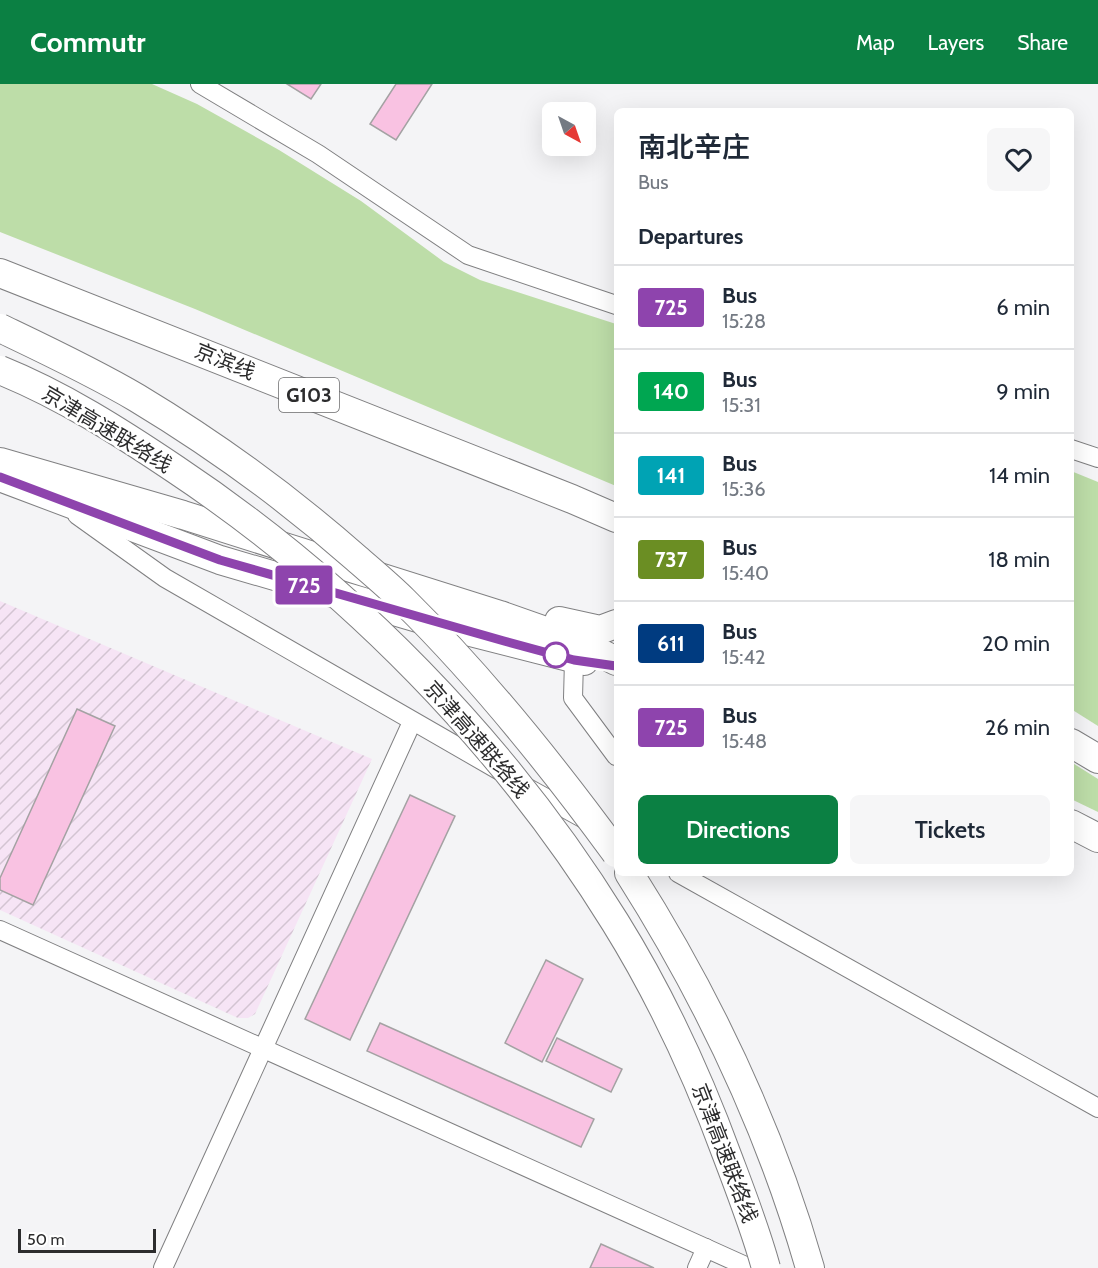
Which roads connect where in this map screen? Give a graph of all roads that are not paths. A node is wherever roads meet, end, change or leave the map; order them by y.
1 (200, 84) edge
2 (0, 273) edge
3 (614, 304) edge
4 (0, 328) edge
5 (0, 370) edge
6 (1074, 450) edge
7 (1098, 458) edge
8 (0, 462) edge
9 (482, 464) junction
10 (0, 477) edge
11 (54, 499) junction
12 (614, 517) edge
13 (614, 534) edge
14 (443, 597) junction
15 (614, 625) edge
16 (574, 660) junction
17 (614, 660) edge
18 (614, 666) edge
19 (412, 722) junction
20 (1074, 745) edge
21 (614, 753) edge
22 (1098, 759) edge
23 (1074, 826) edge
24 (614, 837) edge
25 (1098, 838) edge
26 (614, 850) edge
27 (631, 876) edge
28 (685, 876) edge
29 (0, 930) edge
30 (263, 1049) junction
31 (1098, 1108) edge
32 (706, 1248) junction
33 (163, 1268) edge
34 (697, 1268) edge
35 (750, 1268) edge
36 (766, 1268) edge
37 (810, 1268) edge

1 - 3 street
2 - 9 highway, 京滨线 / G103
4 - 26 highway, 京津高速联络线, bridge
5 - 36 highway, 京津高速联络线, bridge
6 - 7 street
8 - 14 highway
9 - 12 highway, 京滨线 / G103
9 - 13 highway
10 - 11 highway
11 - 16 highway
11 - 19 street
14 - 15 highway
14 - 17 highway
16 - 18 highway
16 - 21 street
19 - 24 street
19 - 30 street
20 - 22 highway
23 - 25 highway
27 - 37 highway, 京津高速联络线
28 - 31 street
29 - 30 street
30 - 32 street
30 - 33 street
32 - 34 street
32 - 35 street

